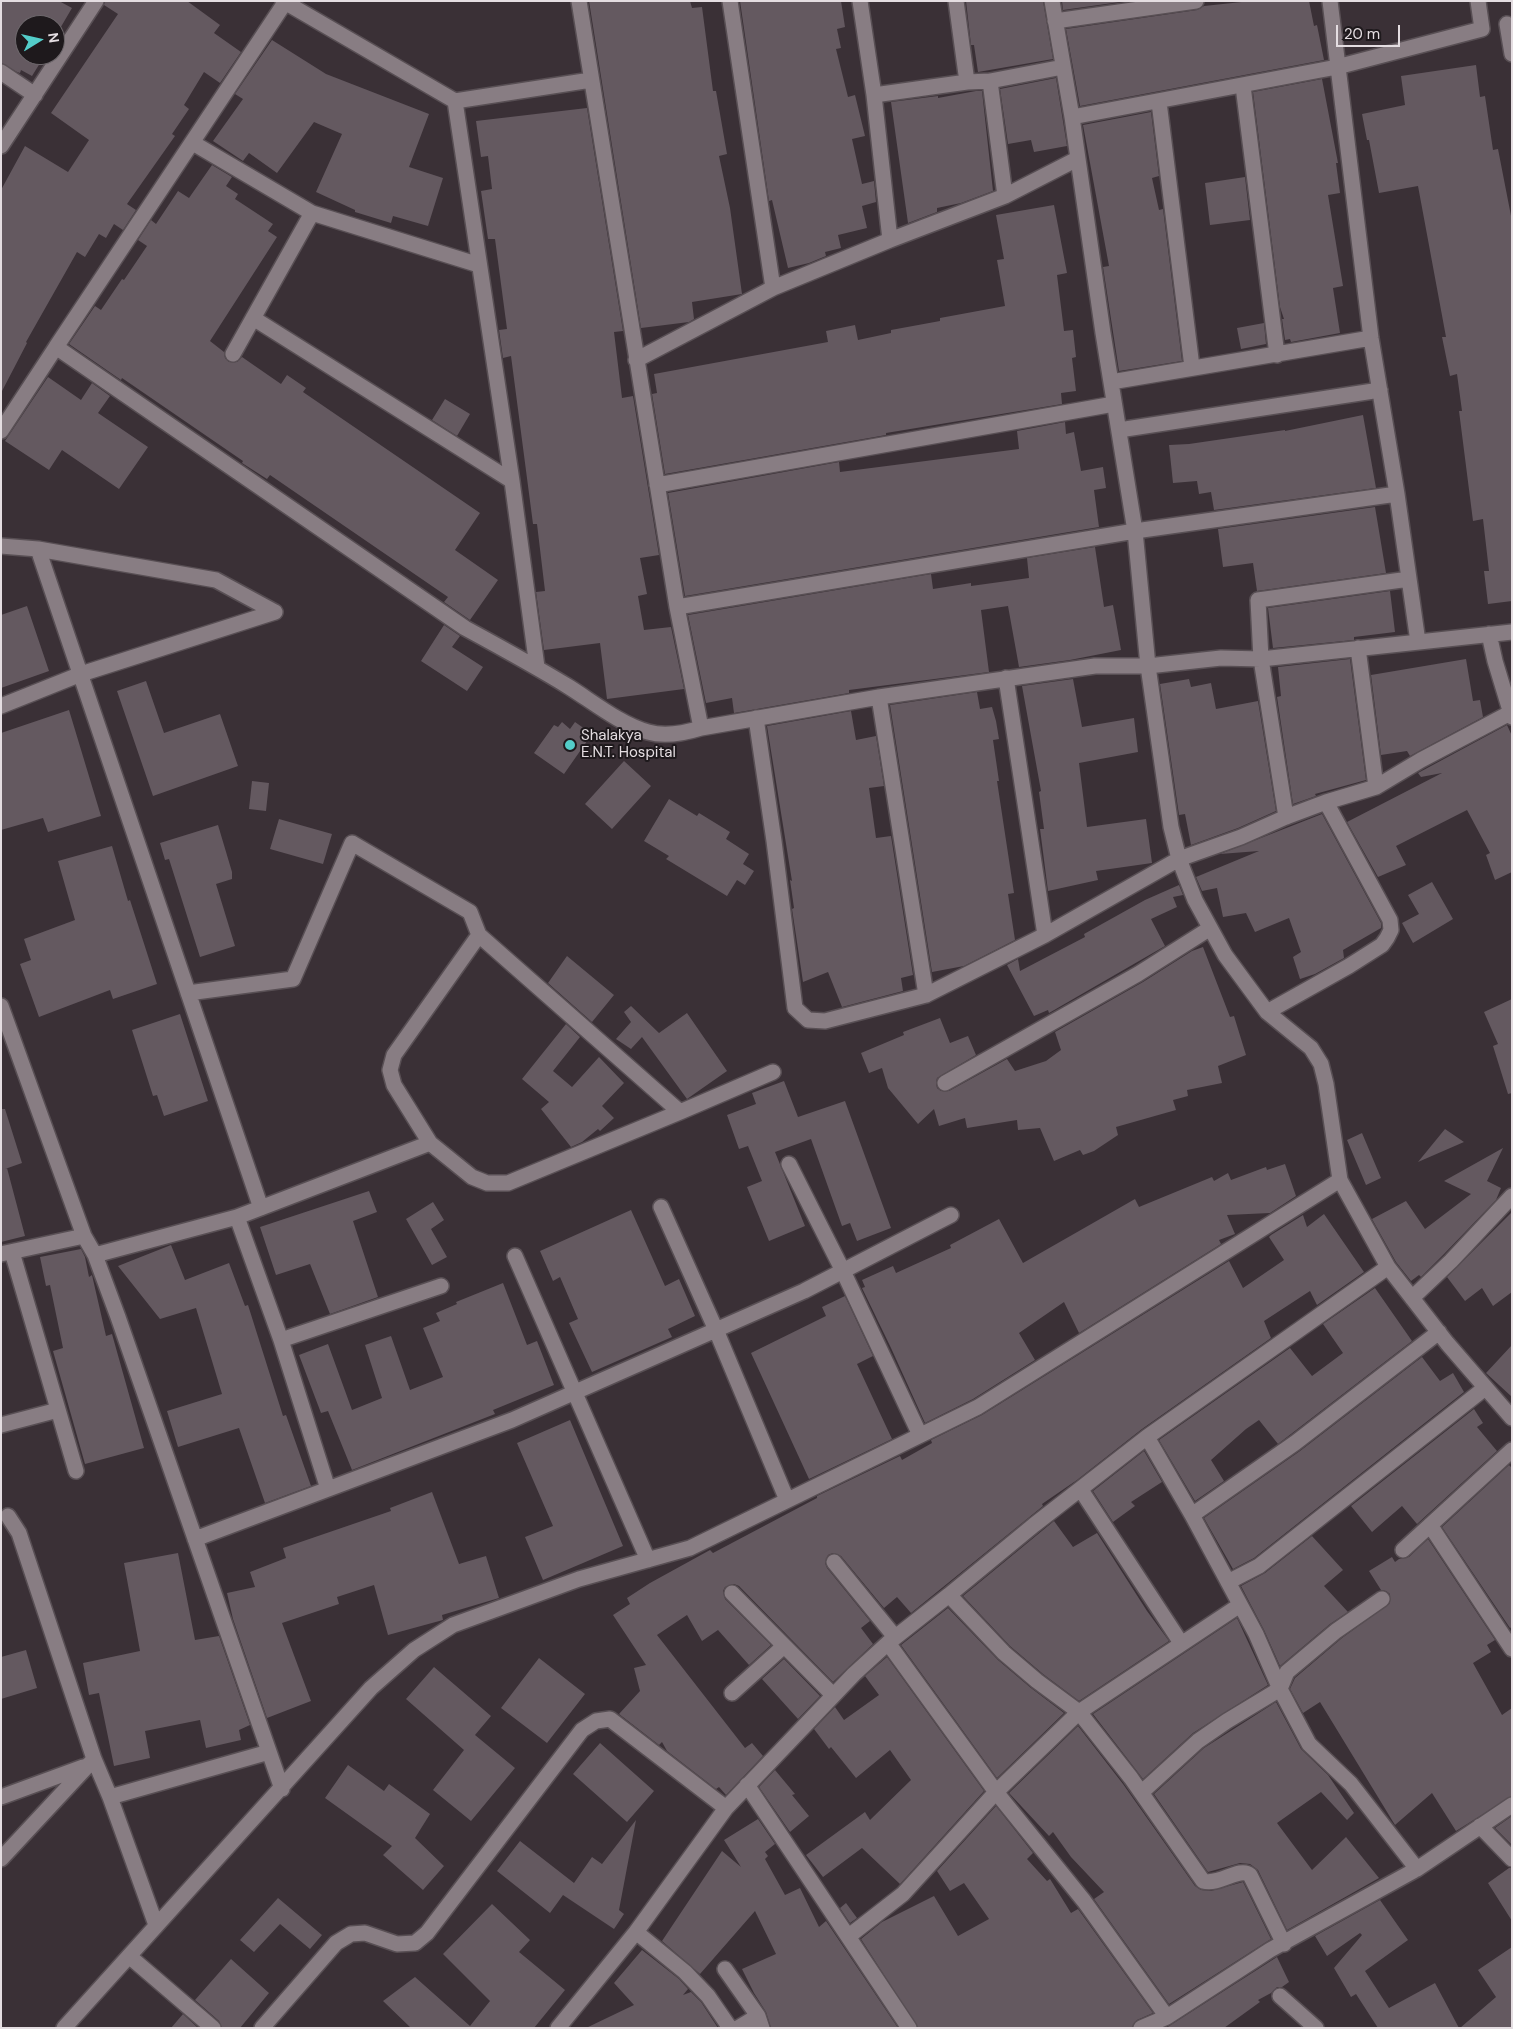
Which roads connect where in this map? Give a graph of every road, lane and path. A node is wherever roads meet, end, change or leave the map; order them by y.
1 (96, 1) edge
2 (578, 1) edge
3 (730, 1) edge
4 (860, 1) edge
5 (956, 1) edge
6 (1052, 1) edge
7 (1196, 1) edge
8 (1330, 1) edge
9 (1478, 1) edge
10 (285, 2) edge
11 (1055, 21) junction
12 (1509, 24) edge
13 (1482, 29) junction
14 (1512, 54) edge
15 (1063, 67) junction
16 (1337, 67) junction
17 (1, 72) edge
18 (591, 80) junction
19 (990, 81) junction
20 (967, 82) junction
21 (1243, 86) junction
22 (34, 95) junction
23 (874, 95) junction
24 (455, 101) junction
25 (1159, 102) junction
26 (1072, 117) junction
27 (193, 143) junction
28 (1, 146) edge
29 (1077, 160) junction
30 (1005, 196) junction
31 (312, 213) junction
32 (890, 240) junction
33 (479, 265) junction
34 (773, 288) junction
35 (253, 318) junction
36 (1372, 338) junction
37 (56, 347) junction
38 (233, 354) dead end
39 (1277, 355) junction
40 (636, 360) junction
41 (1192, 367) junction
42 (1110, 382) junction
43 (1380, 390) junction
44 (1114, 404) junction
45 (1118, 430) junction
46 (1, 432) edge
47 (512, 481) junction
48 (657, 485) junction
49 (1397, 494) junction
50 (1134, 531) junction
51 (1, 546) edge
52 (38, 549) junction
53 (1408, 579) junction
54 (677, 607) junction
55 (1512, 632) edge
56 (1489, 634) junction
57 (1418, 642) junction
58 (1358, 648) junction
59 (1261, 660) junction
60 (1148, 666) junction
61 (537, 667) junction
62 (81, 674) junction
63 (1006, 678) junction
64 (878, 697) junction
65 (1, 706) edge
66 (1511, 715) edge
67 (756, 718) junction
68 (701, 728) junction
69 (1376, 787) junction
70 (1326, 802) junction
71 (1286, 817) junction
72 (1179, 859) junction
73 (1209, 929) junction
74 (479, 935) junction
75 (1045, 935) junction
76 (188, 993) junction
77 (926, 995) junction
78 (1, 1006) edge
79 (1271, 1016) junction
80 (7, 1040) edge
81 (773, 1072) dead end
82 (945, 1083) dead end
83 (680, 1112) junction
84 (430, 1143) junction
85 (789, 1164) dead end
86 (1340, 1180) junction
87 (1512, 1196) edge
88 (662, 1206) dead end
89 (261, 1208) junction
90 (951, 1215) dead end
91 (237, 1217) junction
92 (84, 1236) junction
93 (6, 1253) edge
94 (94, 1255) junction
95 (515, 1256) dead end
96 (1388, 1266) junction
97 (843, 1271) junction
98 (441, 1286) dead end
99 (1412, 1298) junction
100 (716, 1330) junction
101 (1439, 1332) junction
102 (281, 1340) junction
103 (1485, 1388) junction
104 (574, 1392) junction
105 (58, 1410) junction
106 (1512, 1418) edge
107 (1, 1425) edge
108 (920, 1435) junction
109 (1147, 1437) junction
110 (1512, 1450) edge
111 (76, 1470) dead end
112 (328, 1489) junction
113 (1081, 1490) junction
114 (787, 1500) junction
115 (1192, 1515) junction
116 (8, 1516) dead end
117 (1430, 1526) junction
118 (195, 1539) junction
119 (1403, 1550) dead end
120 (648, 1560) junction
121 (834, 1562) dead end
122 (1228, 1582) junction
123 (732, 1593) dead end
124 (949, 1595) junction
125 (1382, 1599) dead end
126 (1240, 1605) junction
127 (1507, 1634) edge
128 (892, 1640) junction
129 (1181, 1643) junction
130 (784, 1646) junction
131 (1512, 1649) edge
132 (1280, 1689) junction
133 (732, 1693) dead end
134 (833, 1695) junction
135 (1079, 1712) junction
136 (269, 1752) junction
137 (90, 1762) junction
138 (747, 1785) junction
139 (282, 1789) junction
140 (996, 1792) junction
141 (1142, 1792) junction
142 (1, 1797) edge
143 (110, 1797) junction
144 (1512, 1805) edge
145 (726, 1808) junction
146 (1480, 1826) junction
147 (1, 1859) edge
148 (1512, 1859) edge
149 (1417, 1869) junction
150 (156, 1925) junction
151 (636, 1932) junction
152 (849, 1936) junction
153 (1284, 1944) junction
154 (129, 1956) junction
155 (725, 1970) dead end
156 (1280, 1996) dead end
157 (1167, 2017) junction
158 (760, 2022) edge
159 (64, 2028) edge
160 (213, 2028) edge
161 (262, 2028) edge
162 (558, 2028) edge
163 (730, 2028) edge
164 (738, 2028) edge
165 (909, 2028) edge
166 (1142, 2028) edge
167 (1316, 2028) edge

1 - 22 street
2 - 18 street
3 - 34 street
4 - 23 street
5 - 20 street
6 - 11 street
7 - 11 street
8 - 16 street
9 - 13 street
10 - 24 street
10 - 27 street
11 - 15 street
12 - 13 street
12 - 14 street
13 - 16 street
15 - 19 street
15 - 26 street
16 - 21 street
16 - 36 street
17 - 22 street
18 - 24 street
18 - 40 street
19 - 20 street
19 - 30 street
20 - 23 street
21 - 25 street
21 - 39 street
22 - 28 street
23 - 32 street
24 - 33 street
25 - 26 street
25 - 41 street
26 - 29 street
27 - 31 street
27 - 37 street
29 - 30 street
29 - 42 street
30 - 32 street
31 - 33 street
31 - 35 street
32 - 34 street
33 - 47 street
34 - 40 street
35 - 38 street
35 - 47 street
36 - 39 street
36 - 43 street
37 - 46 street
37 - 61 street
39 - 41 street
40 - 48 street
41 - 42 street
42 - 44 street
43 - 45 street
43 - 49 street
44 - 45 street
44 - 48 street
45 - 50 street
47 - 61 street
48 - 54 street
49 - 50 street
49 - 53 street
50 - 54 street
50 - 60 street
51 - 52 street
52 - 62 street
52 - 62 street
53 - 57 street
53 - 59 street
54 - 68 street
55 - 56 street
56 - 57 street
56 - 66 street
57 - 58 street
58 - 59 street
58 - 69 street
59 - 60 street
59 - 71 street
60 - 63 street
60 - 72 street
61 - 68 street
62 - 65 street
62 - 76 street
63 - 64 street
63 - 75 street
64 - 67 street
64 - 77 street
66 - 69 street
67 - 68 street
67 - 77 street
69 - 70 street
70 - 71 street
70 - 79 street
71 - 72 street
72 - 73 street
72 - 75 street
73 - 79 street
73 - 82 street
74 - 76 street
74 - 83 street
74 - 84 street
75 - 77 street
76 - 89 street
78 - 80 street
79 - 86 street
80 - 92 street
81 - 83 street
83 - 84 street
84 - 89 street
85 - 97 street
86 - 96 street
86 - 108 street
87 - 99 street
88 - 100 street
89 - 91 street
90 - 97 street
91 - 94 street
91 - 102 street
92 - 93 street
92 - 94 street
93 - 105 street
94 - 118 street
95 - 104 street
96 - 99 street
96 - 109 street
97 - 100 street
97 - 108 street
98 - 102 street
99 - 101 street
100 - 104 street
100 - 114 street
101 - 103 street
101 - 115 street
102 - 112 street
103 - 106 street
103 - 122 street
104 - 112 street
104 - 120 street
105 - 107 street
105 - 111 street
108 - 114 street
109 - 113 street
109 - 115 street
110 - 117 street
112 - 118 street
113 - 124 street
113 - 129 street
114 - 120 street
115 - 122 street
116 - 137 street
117 - 119 street
117 - 127 street
118 - 136 street
120 - 139 street
121 - 128 street
122 - 126 street
123 - 130 street
124 - 128 street
124 - 135 street
125 - 132 street
126 - 129 street
126 - 132 street
127 - 131 street
128 - 134 street
128 - 140 street
129 - 135 street
130 - 133 street
130 - 134 street
132 - 141 street
132 - 149 street
134 - 138 street
135 - 140 street
135 - 141 street
136 - 139 street
136 - 143 street
137 - 142 street
137 - 143 street
137 - 147 street
138 - 145 street
138 - 152 street
139 - 150 street
140 - 152 street
140 - 157 street
141 - 153 street
143 - 150 street
144 - 146 street
145 - 151 street
145 - 161 street
146 - 148 street
146 - 149 street
149 - 153 street
150 - 154 street
151 - 162 street
151 - 163 street
152 - 165 street
153 - 157 street
154 - 159 street
154 - 160 street
155 - 158 street
156 - 167 street
157 - 166 street
158 - 164 street

